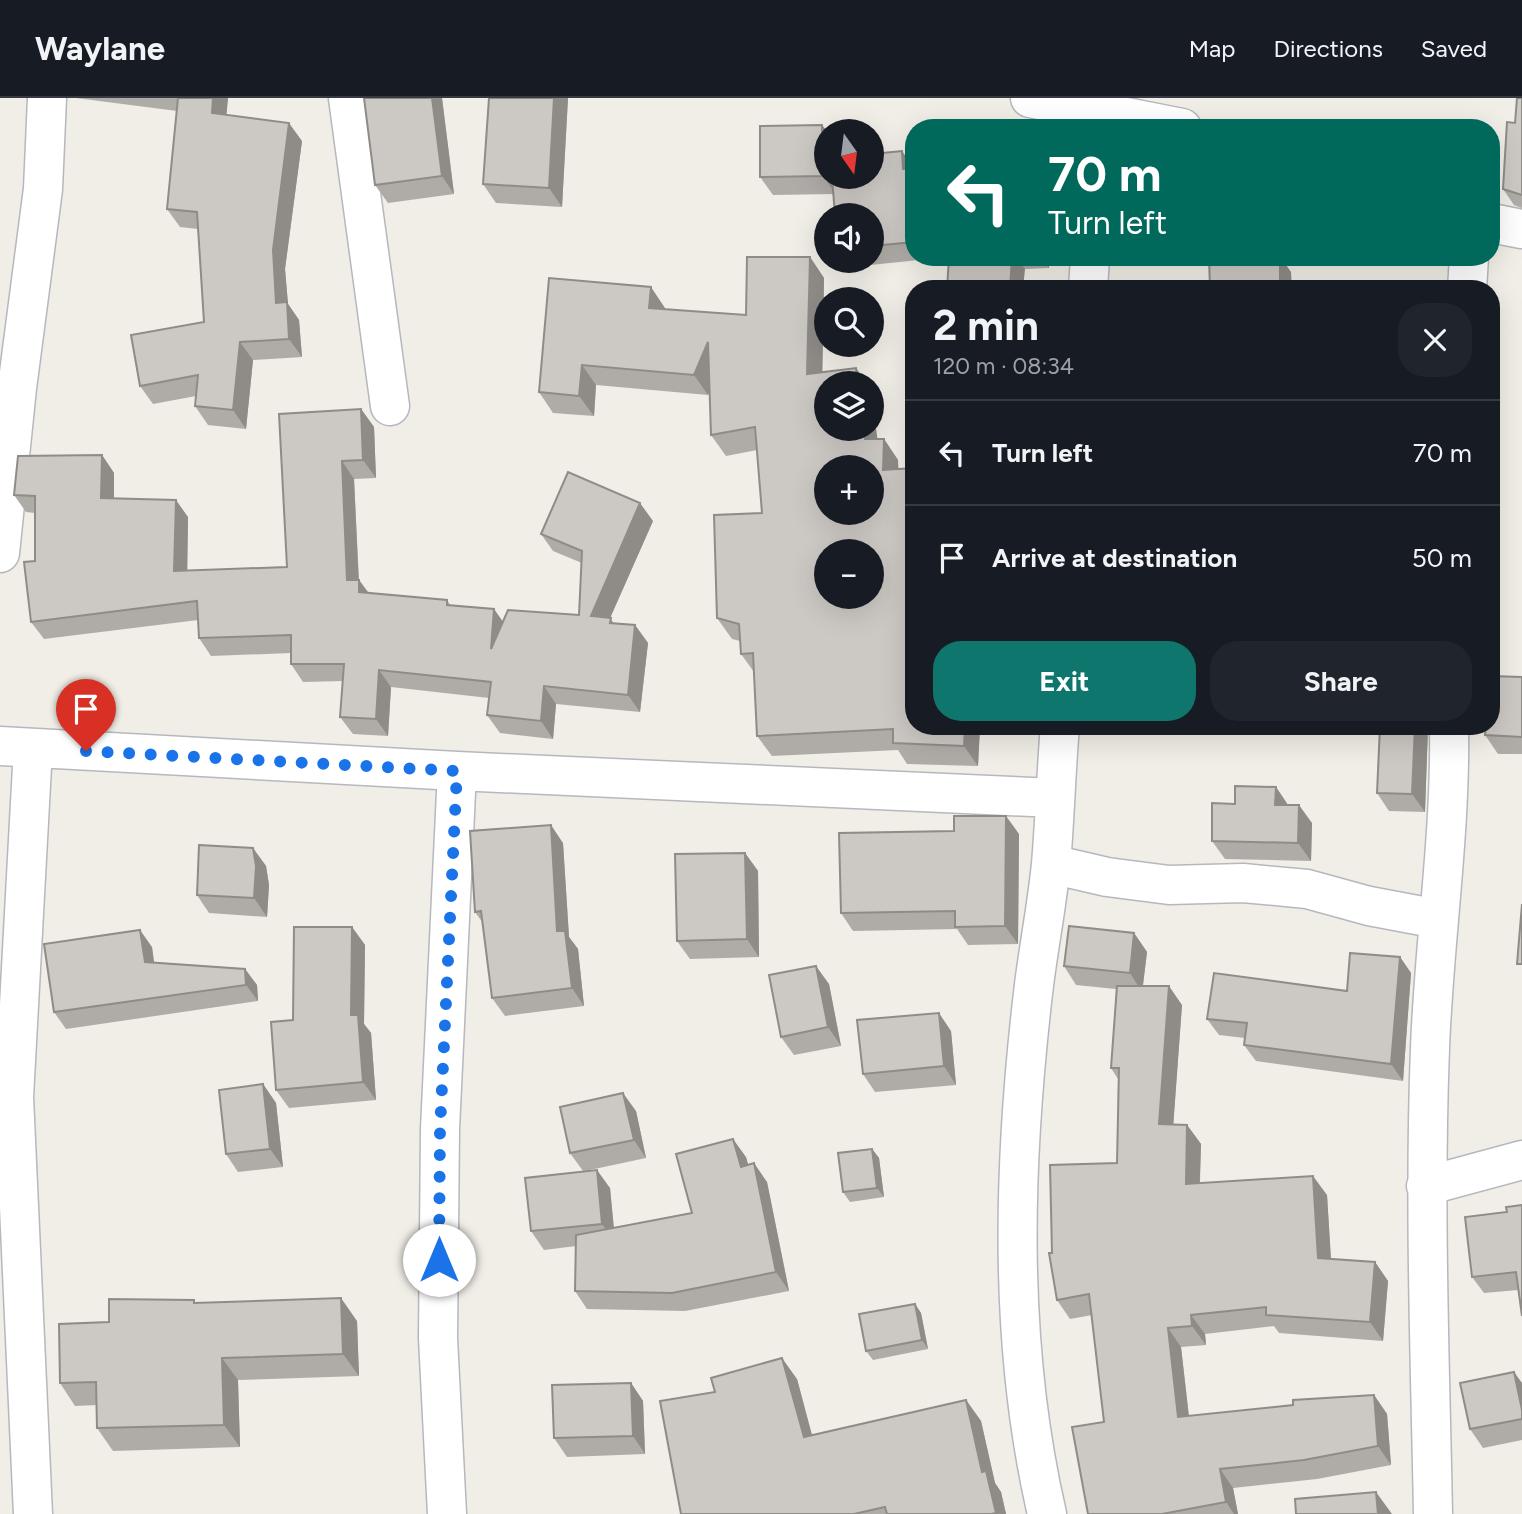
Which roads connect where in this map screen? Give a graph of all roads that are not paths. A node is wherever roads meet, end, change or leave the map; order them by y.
1 (47, 98) edge
2 (348, 98) edge
3 (1030, 98) edge
4 (1093, 119) edge
5 (1500, 225) edge
6 (1522, 229) edge
7 (390, 406) dead end
8 (0, 553) edge
9 (1059, 735) edge
10 (1449, 735) edge
11 (17, 747) edge
12 (457, 771) junction
13 (1054, 798) junction
14 (1051, 864) junction
15 (1438, 919) junction
16 (1522, 1160) edge
17 (1426, 1186) junction
18 (33, 1514) edge
19 (447, 1514) edge
20 (1047, 1514) edge
21 (1433, 1514) edge

1 - 8 street
2 - 7 street
3 - 4 street
5 - 6 street
9 - 13 street
10 - 15 street
11 - 12 street
11 - 18 street
12 - 13 street
12 - 19 street
13 - 14 street
14 - 15 street
14 - 20 street
15 - 17 street
16 - 17 street
17 - 21 street

